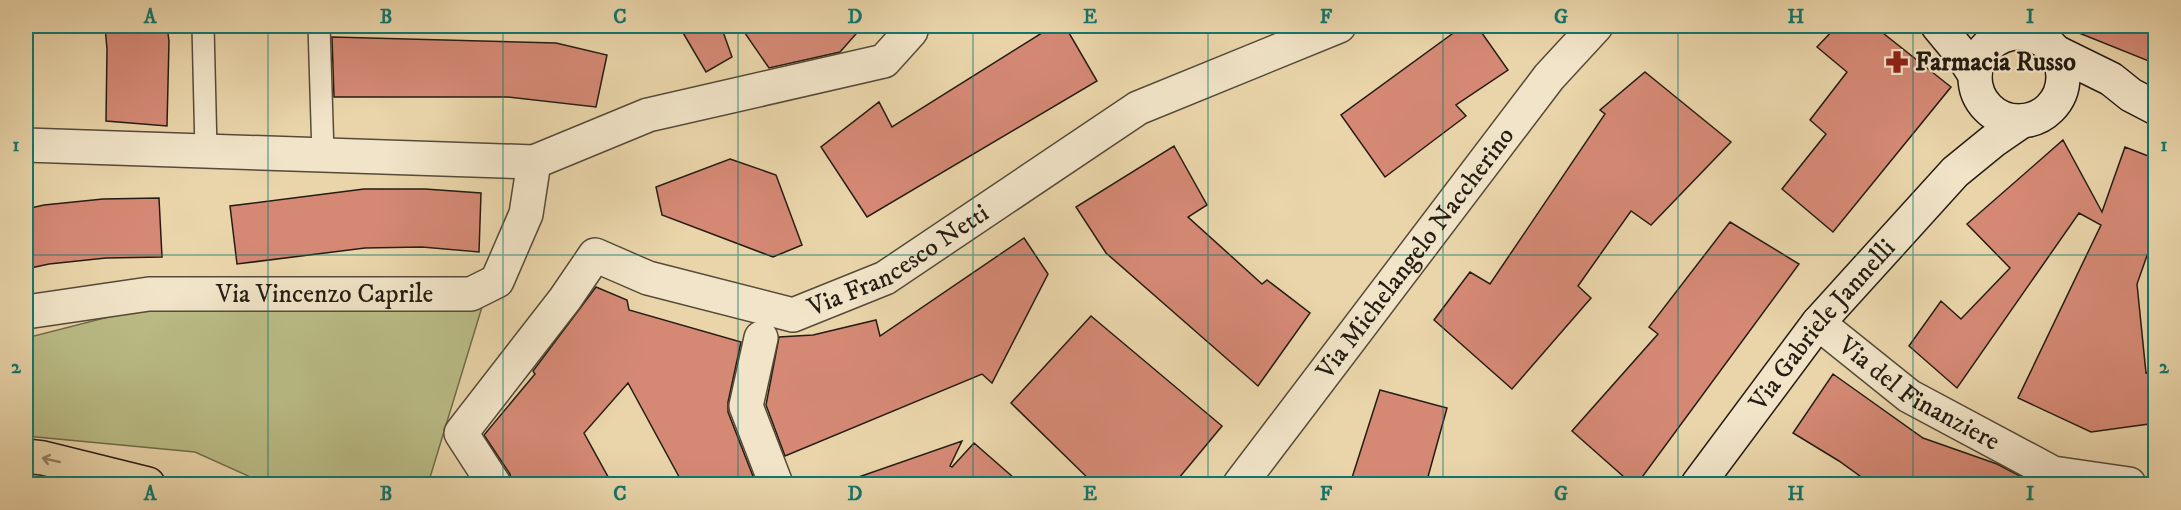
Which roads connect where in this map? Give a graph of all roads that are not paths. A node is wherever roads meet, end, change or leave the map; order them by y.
1 (203, 26) edge
2 (319, 26) edge
3 (912, 26) edge
4 (1339, 26) edge
5 (1596, 26) edge
6 (1938, 26) edge
7 (1954, 26) edge
8 (1998, 38) junction
9 (2047, 39) edge
10 (1979, 90) junction
11 (2056, 100) junction
12 (2143, 101) edge
13 (2022, 121) junction
14 (26, 145) edge
15 (206, 151) junction
16 (323, 155) junction
17 (534, 162) junction
18 (1955, 172) junction
19 (26, 312) edge
20 (1818, 323) junction
21 (761, 338) dead end
22 (26, 456) edge
23 (2050, 479) edge
24 (148, 484) edge
25 (494, 484) edge
26 (776, 484) edge
27 (1240, 484) edge
28 (1698, 484) edge
29 (2129, 484) edge

1 - 15 lane
2 - 16 lane
3 - 17 street
4 - 25 street, Via Francesco Netti
5 - 27 street, Via Michelangelo Naccherino
6 - 10 street
7 - 8 street
8 - 9 street
8 - 10 street
9 - 11 street
9 - 12 street
10 - 13 street
10 - 18 street, Via Gabriele Jannelli
11 - 12 street
11 - 13 street
13 - 18 street, Via Gabriele Jannelli
14 - 15 street
15 - 16 street
16 - 17 street
17 - 19 street, Via Vincenzo Caprile
18 - 20 street, Via Gabriele Jannelli
20 - 23 street, Via del Finanziere
20 - 28 street, Via Gabriele Jannelli
21 - 26 street
24 -> 22 highway
23 - 29 street, Via del Finanziere

